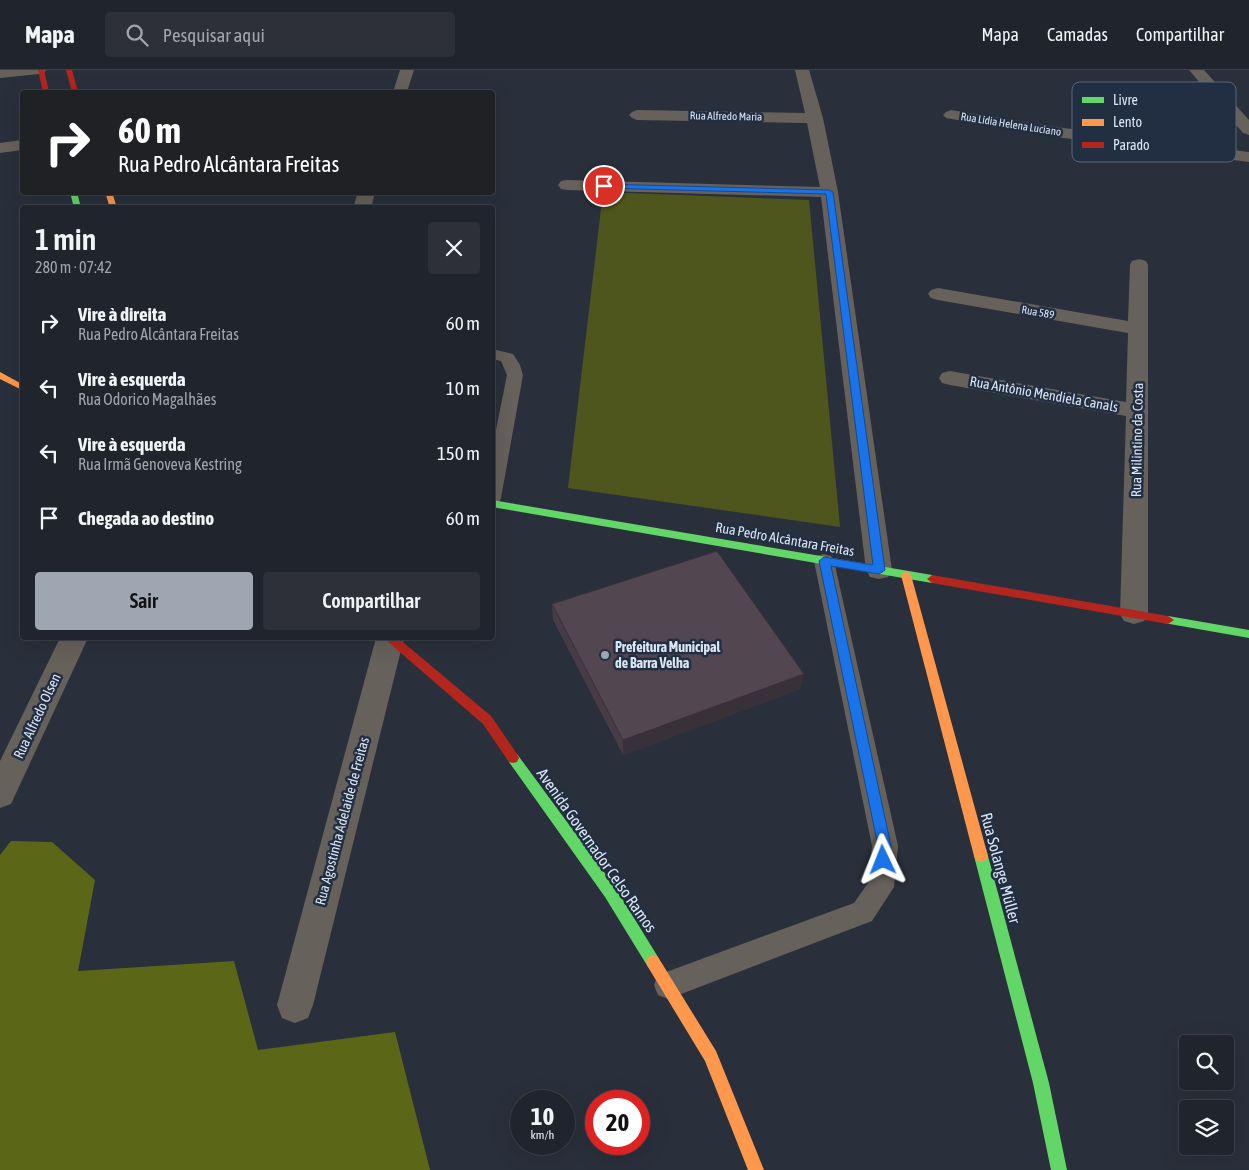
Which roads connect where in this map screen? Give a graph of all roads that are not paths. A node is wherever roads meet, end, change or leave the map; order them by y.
1 (40, 70) edge
2 (69, 70) edge
3 (407, 70) edge
4 (802, 70) edge
5 (1196, 70) edge
6 (0, 74) edge
7 (1208, 82) edge
8 (45, 90) edge
9 (74, 90) edge
10 (401, 90) edge
11 (637, 115) dead end
12 (951, 115) dead end
13 (815, 118) junction
14 (1244, 118) edge
15 (1249, 130) edge
16 (1072, 134) edge
17 (20, 145) edge
18 (0, 148) edge
19 (1236, 155) edge
20 (1249, 157) edge
21 (567, 185) dead end
22 (829, 192) junction
23 (1139, 265) dead end
24 (938, 294) dead end
25 (1138, 329) junction
26 (495, 355) edge
27 (0, 375) edge
28 (950, 378) dead end
29 (20, 386) edge
30 (1137, 411) junction
31 (495, 484) edge
32 (495, 504) edge
33 (824, 561) junction
34 (879, 570) junction
35 (906, 575) junction
36 (1134, 614) junction
37 (1249, 634) edge
38 (73, 640) edge
39 (389, 640) edge
40 (392, 640) edge
41 (0, 794) edge
42 (668, 986) junction
43 (294, 1005) dead end
44 (756, 1170) edge
45 (1060, 1170) edge

1 - 6 street
1 - 8 street
2 - 9 street
3 - 10 street
4 - 13 street
5 - 7 street
11 - 13 street, Rua Alfredo Maria
12 - 16 street, Rua Lídia Helena Luciano
13 - 22 street
14 - 15 street
17 - 18 street
19 - 20 street, Rua Lídia Helena Luciano
21 - 22 street
22 - 34 street
23 - 25 street, Rua Milintino da Costa
24 - 25 street, Rua 589
25 - 30 street, Rua Milintino da Costa
26 - 31 lane
27 - 29 street
28 - 30 street, Rua Antônio Mendiela Canals
30 - 36 street, Rua Milintino da Costa
32 - 33 street, Rua Pedro Alcântara Freitas
33 - 34 street, Rua Pedro Alcântara Freitas
33 - 42 lane
34 - 35 street, Rua Pedro Alcântara Freitas
35 - 36 street, Rua Pedro Alcântara Freitas
35 - 45 street, Rua Solange Müller
36 - 37 street, Rua Pedro Alcântara Freitas
38 - 41 street, Rua Alfredo Olsen
39 - 43 street, Rua Agostinha Adelaide de Freitas
40 - 42 street, Avenida Governador Celso Ramos
42 - 44 street, Avenida Governador Celso Ramos

